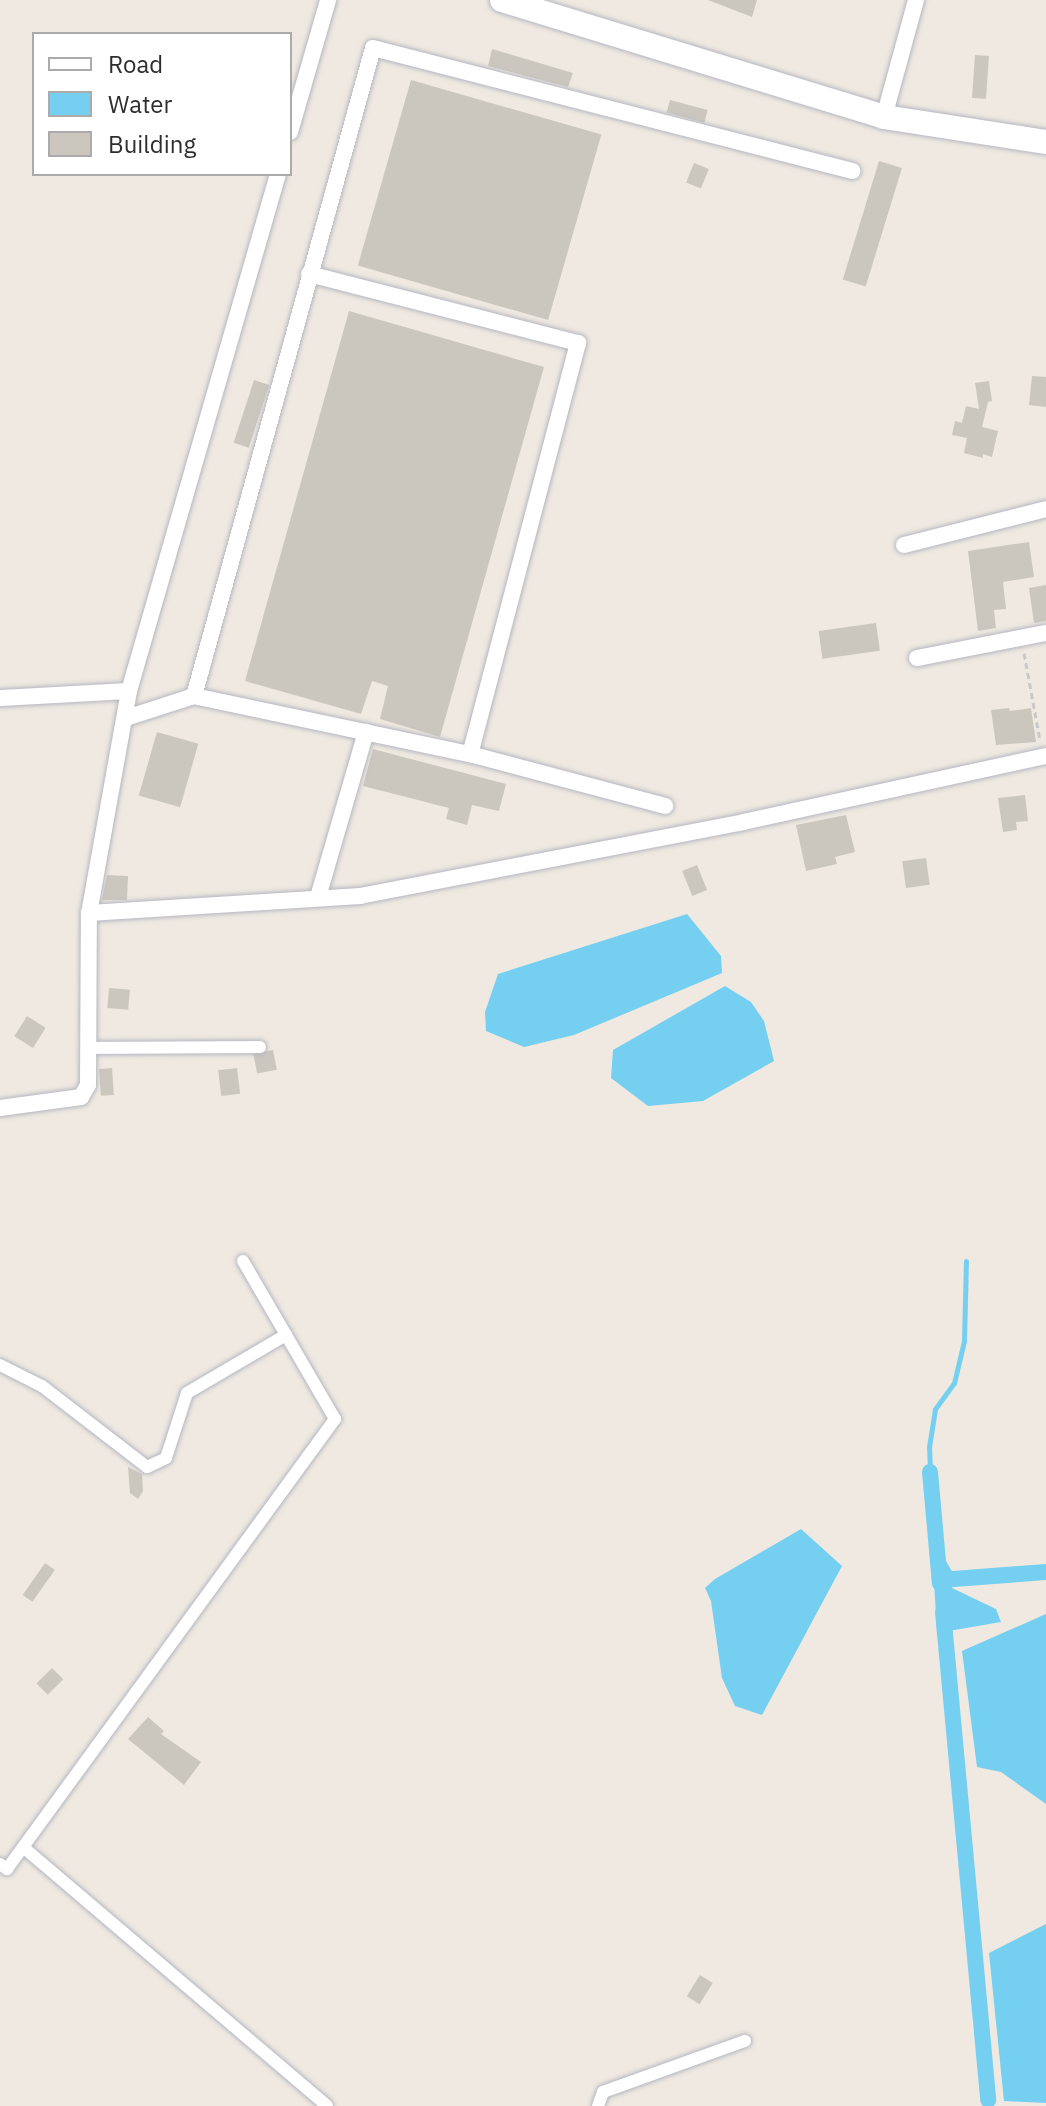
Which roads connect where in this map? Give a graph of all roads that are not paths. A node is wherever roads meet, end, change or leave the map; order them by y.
1 (328, 0) edge
2 (502, 0) edge
3 (916, 0) edge
4 (561, 8) edge
5 (884, 117) junction
6 (292, 125) edge
7 (1046, 142) edge
8 (852, 171) dead end
9 (277, 176) edge
10 (309, 274) junction
11 (1046, 509) edge
12 (904, 545) dead end
13 (1046, 633) edge
14 (917, 658) dead end
15 (129, 691) junction
16 (194, 696) junction
17 (0, 698) edge
18 (126, 718) junction
19 (366, 732) junction
20 (470, 754) junction
21 (1044, 757) edge
22 (665, 806) dead end
23 (318, 897) junction
24 (89, 913) junction
25 (260, 1047) dead end
26 (87, 1048) junction
27 (0, 1108) edge
28 (243, 1261) dead end
29 (286, 1335) junction
30 (0, 1365) edge
31 (23, 1847) junction
32 (0, 1864) edge
33 (745, 2041) dead end
34 (327, 2106) edge
35 (598, 2106) edge

1 - 6 street
2 - 4 main road
3 - 5 street
4 - 5 main road
5 - 7 main road
8 - 10 street
9 - 15 street
10 - 16 street
10 - 20 street
11 - 12 street
13 - 14 street
15 - 17 street
15 - 18 street
16 - 18 street
16 - 19 street
18 - 24 street
19 - 20 street
19 - 23 street
20 - 22 street
21 - 23 street
23 - 24 street
24 - 26 street
25 - 26 street
26 - 27 street
28 - 29 street
29 - 30 street
29 - 31 street
31 - 32 street
31 - 34 street
33 - 35 street

